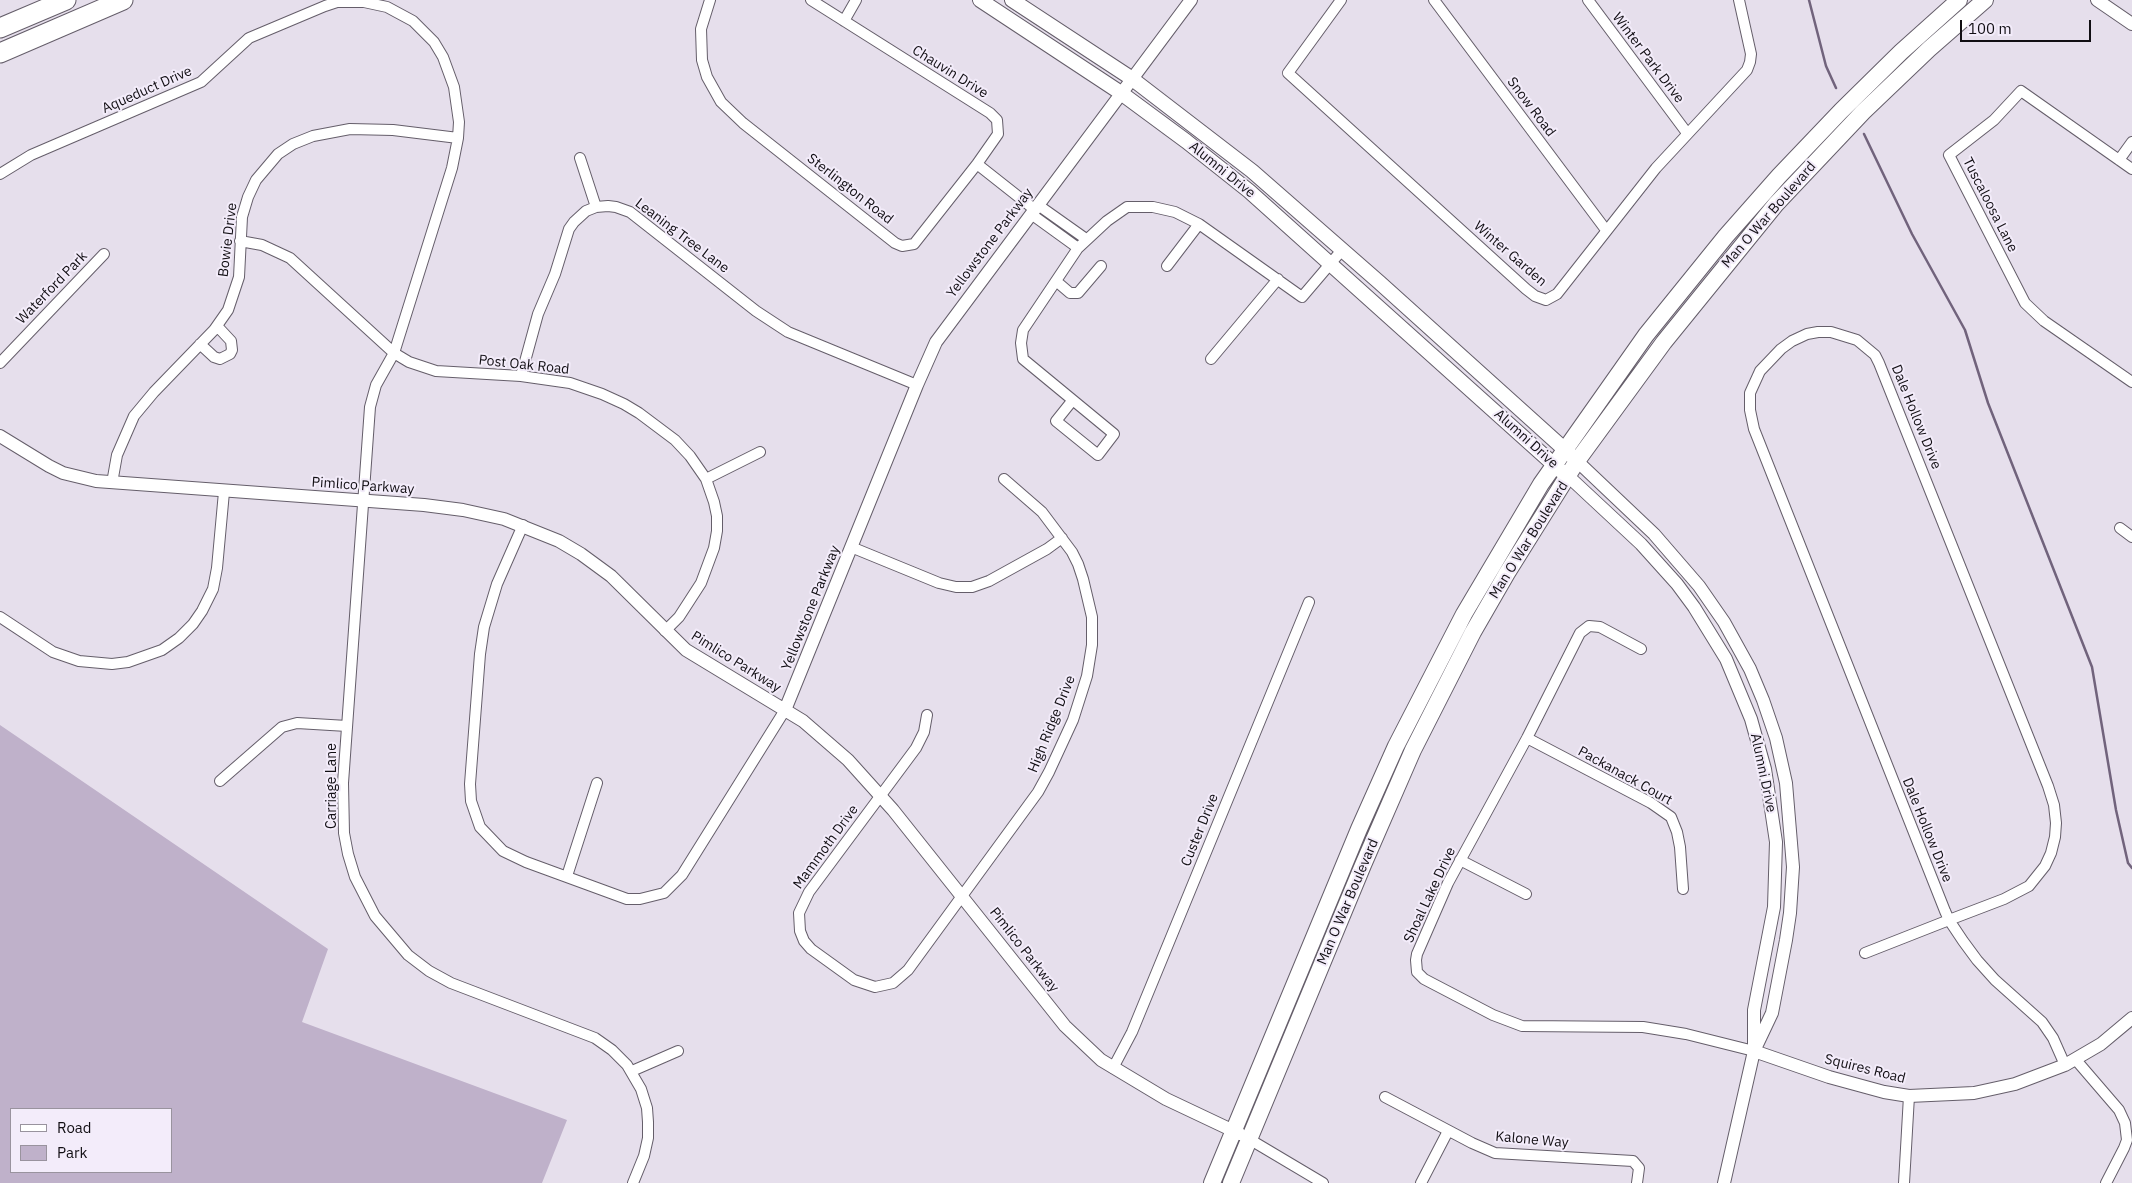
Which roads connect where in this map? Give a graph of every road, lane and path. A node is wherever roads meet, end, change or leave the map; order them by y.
1 (47, 0) edge
2 (66, 0) edge
3 (122, 0) edge
4 (710, 0) edge
5 (811, 0) edge
6 (856, 0) edge
7 (980, 0) edge
8 (1012, 0) edge
9 (1191, 0) edge
10 (1341, 0) edge
11 (1434, 0) edge
12 (1588, 0) edge
13 (1739, 0) edge
14 (1959, 0) edge
15 (1985, 0) edge
16 (2097, 0) edge
17 (844, 21) junction
18 (0, 22) edge
19 (2132, 24) edge
20 (0, 28) edge
21 (0, 53) edge
22 (1131, 78) junction
23 (1121, 93) junction
24 (1687, 134) junction
25 (458, 138) junction
26 (2132, 142) edge
27 (580, 158) dead end
28 (2119, 160) junction
29 (978, 164) junction
30 (2132, 169) edge
31 (0, 174) edge
32 (596, 207) junction
33 (1034, 209) junction
34 (1199, 224) junction
35 (1606, 230) junction
36 (1086, 239) junction
37 (240, 241) junction
38 (1078, 248) junction
39 (1342, 250) junction
40 (104, 254) dead end
41 (1331, 263) junction
42 (1101, 266) dead end
43 (1167, 266) dead end
44 (1278, 279) junction
45 (1056, 281) junction
46 (217, 326) junction
47 (200, 344) junction
48 (394, 353) junction
49 (1211, 359) dead end
50 (0, 363) edge
51 (521, 376) junction
52 (2132, 382) edge
53 (917, 385) junction
54 (1072, 401) junction
55 (0, 436) edge
56 (1565, 449) junction
57 (760, 452) dead end
58 (1577, 461) junction
59 (1554, 464) junction
60 (1568, 476) junction
61 (706, 479) junction
62 (1004, 479) dead end
63 (112, 483) junction
64 (224, 492) junction
65 (363, 502) junction
66 (522, 525) junction
67 (2120, 528) dead end
68 (2132, 537) edge
69 (1062, 538) junction
70 (851, 547) junction
71 (1308, 602) dead end
72 (0, 617) edge
73 (665, 631) junction
74 (1641, 649) dead end
75 (785, 710) junction
76 (927, 715) dead end
77 (346, 726) junction
78 (1527, 738) junction
79 (220, 781) dead end
80 (597, 783) dead end
81 (881, 796) junction
82 (1460, 860) junction
83 (566, 876) junction
84 (1682, 889) dead end
85 (1526, 894) dead end
86 (962, 896) junction
87 (1950, 920) junction
88 (1865, 953) dead end
89 (2132, 1018) edge
90 (678, 1051) dead end
91 (1754, 1051) junction
92 (2071, 1063) junction
93 (1113, 1068) junction
94 (632, 1071) junction
95 (1909, 1096) junction
96 (1385, 1097) dead end
97 (1234, 1131) junction
98 (1448, 1132) junction
99 (1249, 1139) junction
100 (633, 1183) edge
101 (1212, 1183) edge
102 (1231, 1183) edge
103 (1323, 1183) edge
104 (1421, 1183) edge
105 (1637, 1183) edge
106 (1724, 1183) edge
107 (1904, 1183) edge
108 (2106, 1183) edge

1 - 18 highway
2 - 20 highway
3 - 21 highway
4 - 29 street, Sterlington Road
5 - 17 street, Chauvin Drive
6 - 17 street
7 - 23 main road, Alumni Drive
8 - 22 main road, Alumni Drive
9 - 22 street, Yellowstone Parkway
10 - 35 street, Winter Garden
11 - 35 street, Snow Road
12 - 24 street, Winter Park Drive
13 - 24 street, Winter Garden
14 - 56 main road, Man O War Boulevard
15 - 58 main road, Man O War Boulevard
16 - 19 street
17 - 29 street, Chauvin Drive
22 - 23 street, Yellowstone Parkway
22 - 39 main road, Alumni Drive
23 - 33 street, Yellowstone Parkway
23 - 41 main road, Alumni Drive
24 - 35 street, Winter Garden
25 - 31 street, Aqueduct Drive
25 - 37 street, Bowie Drive
25 - 48 street, Aqueduct Drive
26 - 28 street
27 - 32 street
28 - 30 street, Tuscaloosa Lane
28 - 52 street, Tuscaloosa Lane
29 - 33 street
32 - 51 street
32 - 53 street, Leaning Tree Lane
33 - 36 street
33 - 38 street
33 - 53 street, Yellowstone Parkway
34 - 36 street
34 - 43 street
34 - 44 street
36 - 38 street
37 - 46 street, Bowie Drive
37 - 48 street, Post Oak Road
38 - 45 street
39 - 41 street
39 - 56 main road, Alumni Drive
40 - 50 street, Waterford Park
41 - 44 street
41 - 59 main road, Alumni Drive
42 - 45 street
44 - 49 street
45 - 54 street
46 - 47 street, Bowie Drive
46 - 47 street
47 - 63 street, Bowie Drive
48 - 51 street, Post Oak Road
48 - 65 street, Carriage Lane
51 - 61 street, Post Oak Road
53 - 70 street, Yellowstone Parkway
54 - 54 street
55 - 63 street, Pimlico Parkway
56 - 58 main road, Alumni Drive
56 - 59 main road, Man O War Boulevard
57 - 61 street
58 - 60 main road, Man O War Boulevard
58 - 91 street, Alumni Drive
59 - 60 main road, Alumni Drive
59 - 97 main road, Man O War Boulevard
60 - 91 street, Alumni Drive
60 - 99 main road, Man O War Boulevard
61 - 73 street, Post Oak Road
62 - 69 street, High Ridge Drive
63 - 64 street, Pimlico Parkway
64 - 65 street, Pimlico Parkway
64 - 72 street
65 - 66 street, Pimlico Parkway
65 - 77 street, Carriage Lane
66 - 73 street, Pimlico Parkway
66 - 83 street, Yellowstone Parkway
67 - 68 street
69 - 70 street
69 - 86 street, High Ridge Drive
70 - 75 street, Yellowstone Parkway
71 - 93 street, Custer Drive
73 - 75 street, Pimlico Parkway
74 - 78 street, Shoal Lake Drive
75 - 81 street, Pimlico Parkway
75 - 83 street, Yellowstone Parkway
76 - 81 street, Mammoth Drive
77 - 79 street
77 - 94 street, Carriage Lane
78 - 82 street, Shoal Lake Drive
78 - 84 street, Packanack Court
80 - 83 street
81 - 86 street, Pimlico Parkway
81 - 86 street, Mammoth Drive
82 - 85 street
82 - 91 street, Shoal Lake Drive
86 - 93 street, Pimlico Parkway
87 - 87 street, Dale Hollow Drive
87 - 88 street
87 - 92 street, Dale Hollow Drive
89 - 92 street, Squires Road
90 - 94 street
91 - 95 street, Squires Road
91 - 106 street, Alumni Drive
92 - 95 street, Squires Road
92 - 108 street, Dale Hollow Drive
93 - 97 street, Pimlico Parkway
94 - 100 street, Carriage Lane
95 - 107 street
96 - 98 street, Kalone Way
97 - 99 street, Pimlico Parkway
97 - 101 main road, Man O War Boulevard
98 - 104 street
98 - 105 street, Kalone Way
99 - 102 main road, Man O War Boulevard
99 - 103 street, Pimlico Parkway

